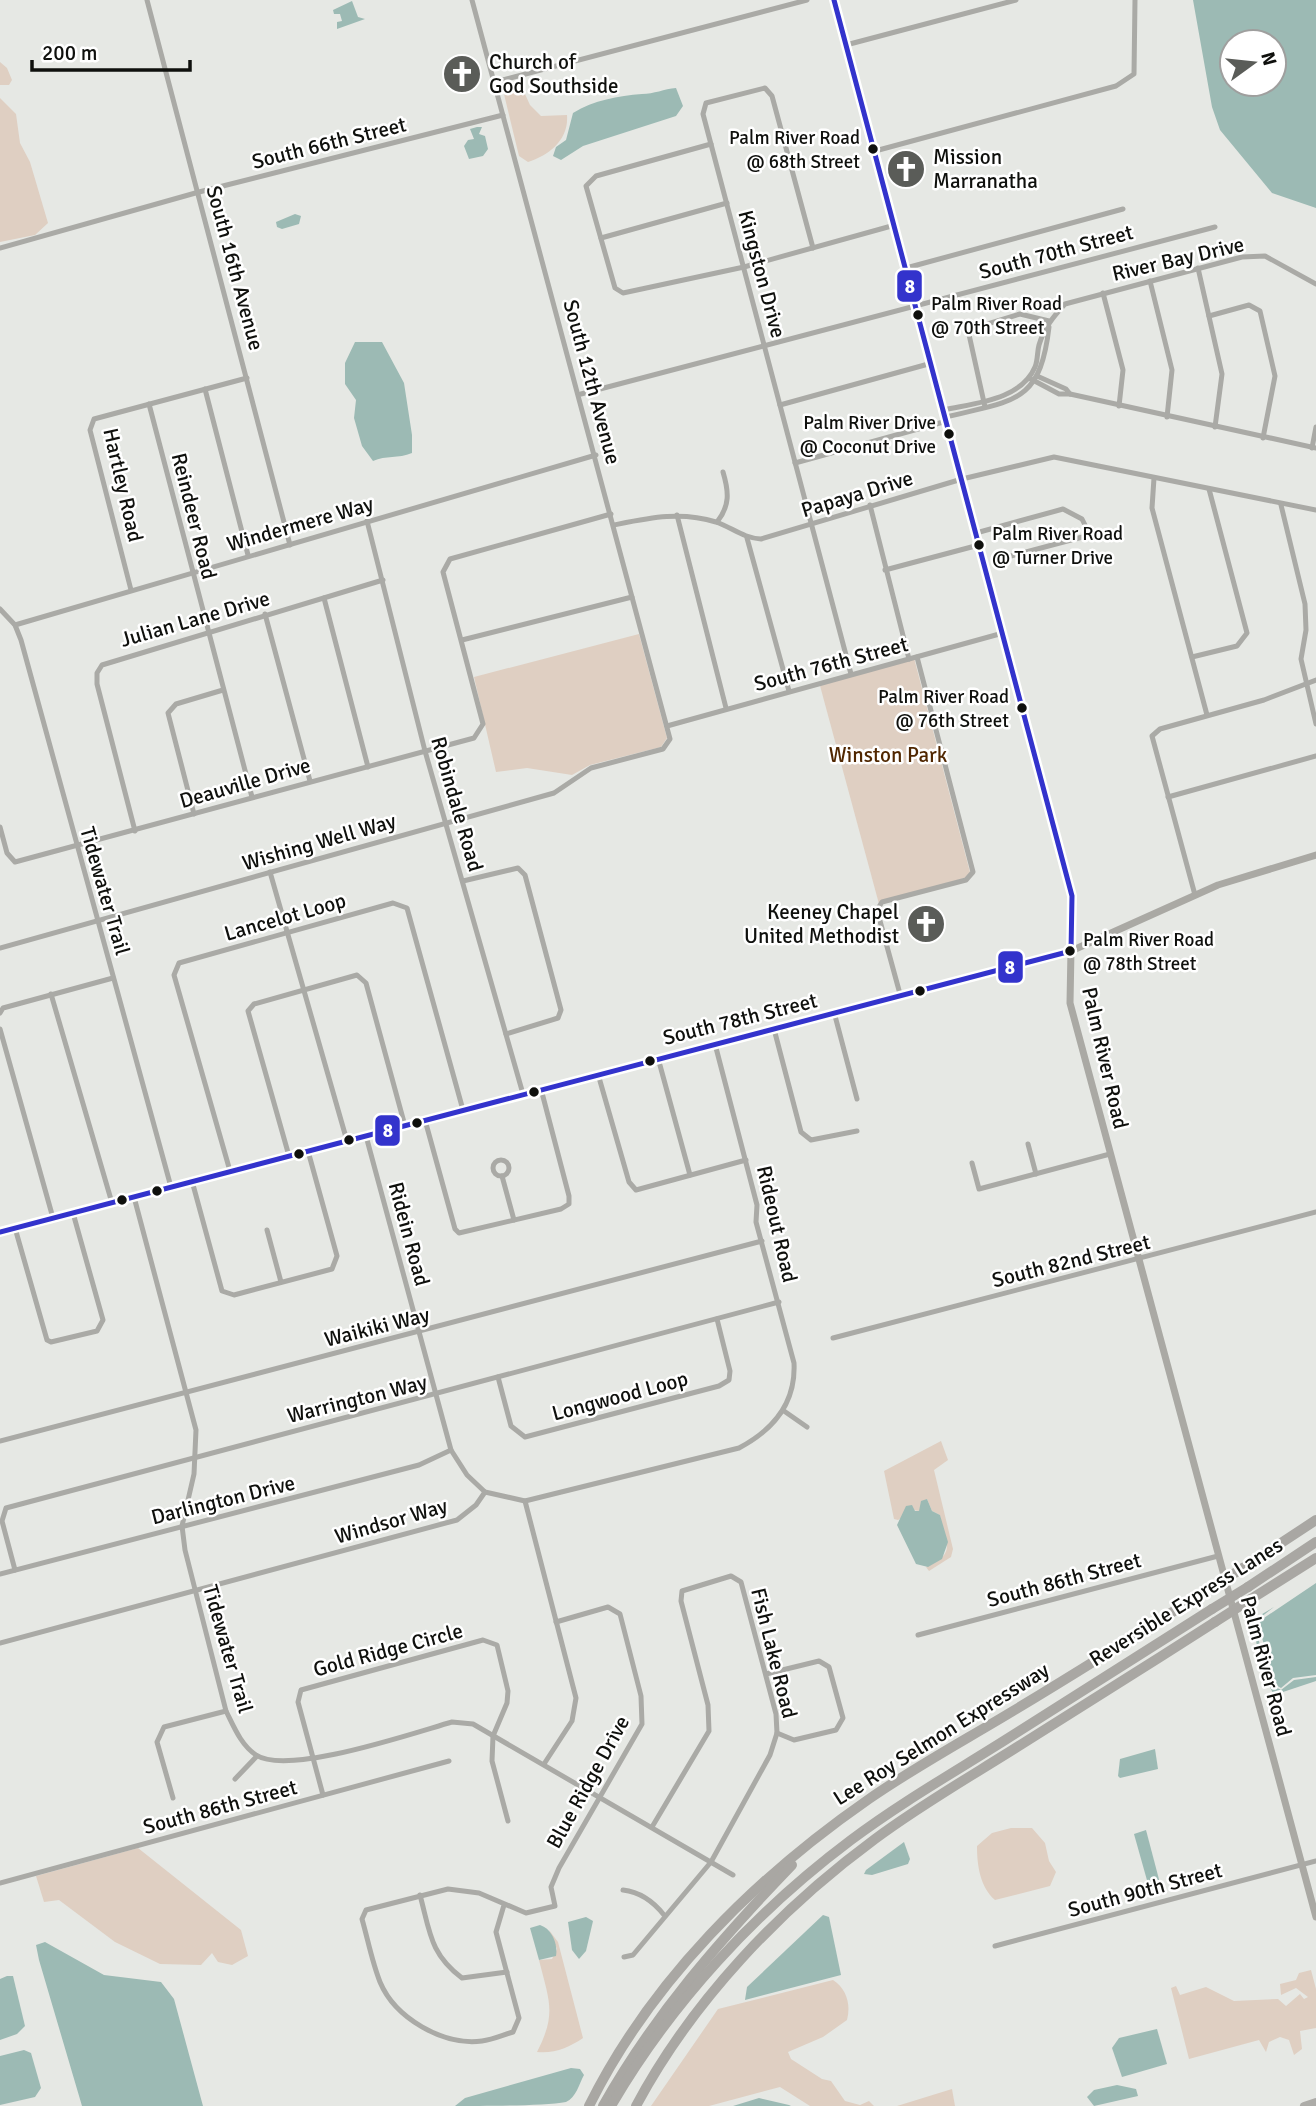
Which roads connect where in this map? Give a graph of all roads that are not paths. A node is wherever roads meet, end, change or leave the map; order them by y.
1 (146, 0) edge
2 (472, 0) edge
3 (807, 0) edge
4 (834, 0) edge
5 (1016, 0) edge
6 (1135, 0) edge
7 (846, 45) junction
8 (495, 82) junction
9 (503, 115) junction
10 (711, 144) junction
11 (875, 151) junction
12 (199, 192) junction
13 (727, 203) junction
14 (1122, 209) dead end
15 (895, 225) junction
16 (1215, 227) dead end
17 (601, 237) junction
18 (0, 248) edge
19 (813, 248) junction
20 (744, 267) junction
21 (906, 268) junction
22 (1198, 268) junction
23 (1150, 281) junction
24 (1316, 285) edge
25 (1103, 293) junction
26 (917, 305) junction
27 (1209, 316) junction
28 (1049, 321) junction
29 (764, 346) junction
30 (932, 363) junction
31 (1033, 377) junction
32 (247, 378) junction
33 (205, 390) junction
34 (580, 394) junction
35 (149, 404) junction
36 (985, 404) junction
37 (780, 405) junction
38 (1119, 406) junction
39 (946, 416) junction
40 (1167, 416) junction
41 (1215, 427) junction
42 (1316, 427) edge
43 (1263, 438) junction
44 (1314, 447) edge
45 (596, 456) junction
46 (795, 463) junction
47 (723, 472) dead end
48 (1154, 478) junction
49 (962, 479) junction
50 (1209, 489) junction
51 (870, 505) junction
52 (1281, 505) junction
53 (1316, 510) edge
54 (611, 514) junction
55 (677, 515) junction
56 (367, 521) junction
57 (717, 523) junction
58 (614, 525) junction
59 (810, 525) junction
60 (976, 533) junction
61 (747, 538) junction
62 (290, 545) junction
63 (979, 545) junction
64 (248, 555) junction
65 (996, 560) dead end
66 (885, 570) junction
67 (192, 572) junction
68 (383, 580) junction
69 (131, 590) junction
70 (632, 597) junction
71 (324, 598) junction
72 (0, 608) edge
73 (264, 614) junction
74 (15, 625) junction
75 (208, 631) junction
76 (1003, 634) junction
77 (461, 640) junction
78 (917, 657) junction
79 (1192, 657) junction
80 (909, 659) junction
81 (851, 674) junction
82 (1316, 680) edge
83 (1305, 684) junction
84 (223, 690) junction
85 (789, 691) junction
86 (726, 708) junction
87 (1207, 715) junction
88 (1316, 724) edge
89 (667, 726) junction
90 (425, 751) junction
91 (1316, 756) edge
92 (368, 767) junction
93 (310, 781) junction
94 (252, 797) junction
95 (1168, 797) junction
96 (194, 814) junction
97 (447, 823) junction
98 (0, 827) edge
99 (135, 831) junction
100 (76, 846) junction
101 (1316, 855) edge
102 (270, 872) junction
103 (463, 881) junction
104 (1195, 895) junction
105 (97, 921) junction
106 (289, 933) junction
107 (0, 948) edge
108 (1071, 951) junction
109 (113, 978) junction
110 (304, 990) junction
111 (51, 994) junction
112 (900, 994) junction
113 (834, 1012) junction
114 (0, 1013) edge
115 (774, 1028) junction
116 (0, 1029) edge
117 (506, 1034) junction
118 (715, 1044) junction
119 (658, 1058) junction
120 (598, 1074) junction
121 (541, 1089) junction
122 (523, 1094) junction
123 (857, 1099) dead end
124 (463, 1110) junction
125 (425, 1120) junction
126 (405, 1125) junction
127 (857, 1131) dead end
128 (366, 1136) junction
129 (347, 1141) junction
130 (1028, 1144) dead end
131 (308, 1151) junction
132 (1110, 1154) junction
133 (289, 1156) junction
134 (746, 1160) junction
135 (972, 1163) dead end
136 (230, 1171) junction
137 (1036, 1174) junction
138 (690, 1175) junction
139 (502, 1176) dead end
140 (192, 1181) junction
141 (171, 1187) junction
142 (134, 1197) junction
143 (112, 1203) junction
144 (1316, 1212) edge
145 (73, 1213) junction
146 (53, 1218) junction
147 (514, 1220) junction
148 (15, 1228) junction
149 (267, 1230) dead end
150 (0, 1232) edge
151 (762, 1241) junction
152 (1139, 1260) junction
153 (281, 1282) junction
154 (779, 1302) junction
155 (718, 1319) junction
156 (419, 1333) junction
157 (833, 1338) dead end
158 (498, 1377) junction
159 (186, 1392) junction
160 (436, 1395) junction
161 (784, 1411) junction
162 (807, 1427) dead end
163 (0, 1441) edge
164 (451, 1450) junction
165 (196, 1455) junction
166 (485, 1492) junction
167 (525, 1501) junction
168 (1316, 1520) edge
169 (182, 1526) junction
170 (1316, 1542) edge
171 (1218, 1556) junction
172 (1316, 1558) edge
173 (15, 1570) junction
174 (0, 1574) edge
175 (196, 1592) junction
176 (556, 1622) junction
177 (918, 1635) dead end
178 (0, 1643) edge
179 (766, 1674) junction
180 (226, 1711) junction
181 (776, 1733) junction
182 (493, 1736) junction
183 (257, 1756) junction
184 (314, 1759) junction
185 (449, 1761) dead end
186 (544, 1764) junction
187 (235, 1779) dead end
188 (323, 1795) junction
189 (601, 1797) junction
190 (173, 1798) dead end
191 (508, 1821) dead end
192 (652, 1827) junction
193 (821, 1835) junction
194 (1316, 1861) edge
195 (711, 1862) junction
196 (1302, 1865) junction
197 (733, 1875) dead end
198 (0, 1883) edge
199 (623, 1890) dead end
200 (420, 1895) junction
201 (504, 1905) junction
202 (664, 1915) junction
203 (1316, 1917) edge
204 (995, 1946) dead end
205 (624, 1957) dead end
206 (507, 1972) junction
207 (1316, 2102) edge
208 (637, 2104) edge
209 (589, 2106) edge
210 (609, 2106) edge
211 (1304, 2106) edge

1 - 12 street, South 16th Avenue
2 - 8 street, South 12th Avenue
3 - 8 street
4 - 7 street, Palm River Road
5 - 7 street
6 - 11 street
7 - 11 street, Palm River Road
8 - 9 street, South 12th Avenue
9 - 12 street, South 66th Street
9 - 34 street, South 12th Avenue
10 - 13 street, Kingston Drive
10 - 17 street
10 - 19 street, Kingston Drive
11 - 15 street, Palm River Road
12 - 18 street, South 66th Street
12 - 32 street, South 16th Avenue
13 - 17 street
13 - 20 street, Kingston Drive
14 - 21 street
15 - 19 street
15 - 21 street, Palm River Road
16 - 26 street, South 70th Street
17 - 20 street
19 - 20 street
20 - 29 street, Kingston Drive
21 - 26 street, Palm River Road
22 - 23 street, River Bay Drive
22 - 24 street, River Bay Drive
22 - 27 street
23 - 25 street, River Bay Drive
23 - 40 street
25 - 28 street, River Bay Drive
25 - 38 street
26 - 29 street, South 70th Street
26 - 30 street, Palm River Road
27 - 41 street
27 - 43 street
28 - 31 street
28 - 36 street
29 - 34 street, South 70th Street
29 - 37 street, Kingston Drive
30 - 37 street
30 - 39 street, Palm River Road
31 - 36 street
31 - 38 street
32 - 33 street, Hartley Road
32 - 62 street, South 16th Avenue
33 - 35 street, Hartley Road
33 - 64 street
34 - 45 street, South 12th Avenue
35 - 67 street, Reindeer Road
35 - 69 street, Hartley Road
36 - 39 street
37 - 46 street, Kingston Drive
38 - 40 street
39 - 46 street
39 - 49 street, Palm River Road
40 - 41 street
41 - 43 street
42 - 44 street
43 - 44 street
45 - 54 street, South 12th Avenue
45 - 56 street, Windermere Way
46 - 59 street, Kingston Drive
47 - 57 street
48 - 49 street, Papaya Drive
48 - 50 street, Papaya Drive
48 - 79 street
49 - 51 street, Papaya Drive
49 - 60 street, Palm River Road
50 - 52 street, Papaya Drive
50 - 79 street
51 - 59 street, Papaya Drive
51 - 66 street
52 - 53 street, Papaya Drive
52 - 83 street
54 - 58 street, South 12th Avenue
54 - 77 street
55 - 57 street
55 - 58 street
55 - 86 street
56 - 62 street, Windermere Way
56 - 68 street, Robindale Road
57 - 61 street
58 - 70 street, South 12th Avenue
59 - 61 street, Papaya Drive
59 - 81 street, Kingston Drive
60 - 63 street, Palm River Road
60 - 65 street
61 - 85 street
62 - 64 street, Windermere Way
63 - 66 street
63 - 76 street, Palm River Road
64 - 67 street, Windermere Way
66 - 80 street
67 - 69 street, Windermere Way
67 - 75 street, Reindeer Road
68 - 71 street, Julian Lane Drive
68 - 90 street, Robindale Road
69 - 74 street, Windermere Way
70 - 77 street
70 - 89 street, South 12th Avenue
71 - 73 street, Julian Lane Drive
71 - 92 street
72 - 74 street, Tidewater Trail
73 - 75 street, Julian Lane Drive
73 - 93 street
74 - 100 street, Tidewater Trail
75 - 84 street, Reindeer Road
75 - 99 street, Julian Lane Drive
76 - 78 street, South 76th Street
76 - 108 street, Palm River Road
77 - 90 street, Deauville Drive
78 - 80 street, South 76th Street
78 - 112 street
79 - 87 street
80 - 81 street, South 76th Street
81 - 85 street, South 76th Street
82 - 83 street
83 - 87 street
83 - 88 street
84 - 94 street, Reindeer Road
84 - 96 street
85 - 86 street, South 76th Street
86 - 89 street, South 76th Street
87 - 95 street
89 - 97 street, Wishing Well Way
90 - 92 street, Deauville Drive
90 - 97 street, Robindale Road
91 - 95 street
92 - 93 street, Deauville Drive
93 - 94 street, Deauville Drive
94 - 96 street, Deauville Drive
95 - 104 street
96 - 99 street, Deauville Drive
97 - 102 street, Wishing Well Way
97 - 103 street, Robindale Road
98 - 100 street, Deauville Drive
99 - 100 street, Deauville Drive
100 - 105 street, Tidewater Trail
101 - 104 street, South 78th Street
102 - 105 street, Wishing Well Way
102 - 106 street
103 - 117 street, Robindale Road
103 - 117 street
104 - 108 street, South 78th Street
105 - 107 street, Wishing Well Way
105 - 109 street, Tidewater Trail
106 - 110 street
106 - 124 street, Lancelot Loop
106 - 136 street, Lancelot Loop
108 - 112 street, South 78th Street
108 - 132 street, Palm River Road
109 - 111 street
109 - 141 street, Tidewater Trail
110 - 126 street
110 - 129 street
110 - 133 street
111 - 114 street
111 - 143 street
112 - 113 street, South 78th Street
113 - 115 street, South 78th Street
113 - 123 street
115 - 118 street, South 78th Street
115 - 127 street
116 - 146 street
117 - 122 street, Robindale Road
118 - 119 street, South 78th Street
118 - 134 street, Rideout Road
119 - 120 street, South 78th Street
119 - 138 street
120 - 121 street, South 78th Street
120 - 138 street
121 - 122 street, South 78th Street
121 - 147 street
122 - 124 street, South 78th Street
124 - 125 street, South 78th Street
125 - 126 street, South 78th Street
125 - 147 street
126 - 128 street, South 78th Street
128 - 129 street, South 78th Street
128 - 156 street, Ridein Road
129 - 131 street, South 78th Street
130 - 137 street
131 - 133 street, South 78th Street
131 - 153 street
132 - 137 street
132 - 152 street, Palm River Road
133 - 136 street, South 78th Street
134 - 138 street
134 - 151 street, Rideout Road
135 - 137 street
136 - 140 street, South 78th Street
139 - 147 street
140 - 141 street, South 78th Street
140 - 153 street
141 - 142 street, South 78th Street
142 - 143 street, South 78th Street
142 - 159 street, Tidewater Trail
143 - 145 street, South 78th Street
144 - 152 street, South 82nd Street
145 - 146 street, South 78th Street
145 - 148 street
146 - 148 street, South 78th Street
148 - 150 street, South 78th Street
149 - 153 street
151 - 154 street, Rideout Road
151 - 156 street, Waikiki Way
152 - 157 street, South 82nd Street
152 - 171 street, Palm River Road
154 - 155 street, Warrington Way
154 - 161 street, Rideout Road
155 - 158 street, Warrington Way
155 - 158 street, Longwood Loop
156 - 159 street, Waikiki Way
156 - 160 street, Ridein Road
158 - 160 street, Warrington Way
159 - 163 street, Waikiki Way
159 - 165 street, Tidewater Trail
160 - 164 street, Ridein Road
160 - 165 street, Warrington Way
161 - 162 street
161 - 167 street
164 - 166 street, Ridein Road
164 - 169 street, Darlington Drive
165 - 169 street, Tidewater Trail
165 - 173 street, Warrington Way
166 - 167 street
166 - 175 street, Windsor Way
167 - 176 street
168 - 193 highway, Lee Roy Selmon Expressway, bridge
169 - 173 street, Darlington Drive
169 - 175 street, Tidewater Trail
170 - 210 highway, Reversible Express Lanes, bridge
171 - 177 street, South 86th Street
171 - 196 street, Palm River Road
172 - 208 highway, bridge
173 - 174 street, Darlington Drive
175 - 178 street, Windsor Way
175 - 180 street, Tidewater Trail
176 - 186 street
176 - 189 street, Blue Ridge Drive
179 - 181 street, Fish Lake Road
179 - 181 street
179 - 192 street, Fish Lake Road
180 - 183 street, Tidewater Trail
180 - 190 street
181 - 195 street, Fish Lake Road
182 - 184 street
182 - 184 street, Gold Ridge Circle
182 - 186 street
182 - 191 street
183 - 184 street
183 - 187 street
184 - 188 street, Gold Ridge Circle
185 - 188 street, South 86th Street
186 - 189 street
188 - 198 street, South 86th Street
189 - 192 street
189 - 201 street, Blue Ridge Drive
192 - 195 street
193 - 209 highway, Lee Roy Selmon Expressway
193 - 210 highway
194 - 196 street, South 90th Street
195 - 197 street
195 - 202 street, Fish Lake Road
196 - 203 street, Palm River Road
196 - 204 street, South 90th Street
199 - 202 street
200 - 201 street
200 - 206 street
200 - 206 street
201 - 206 street
202 - 205 street, Fish Lake Road
207 - 211 main road

